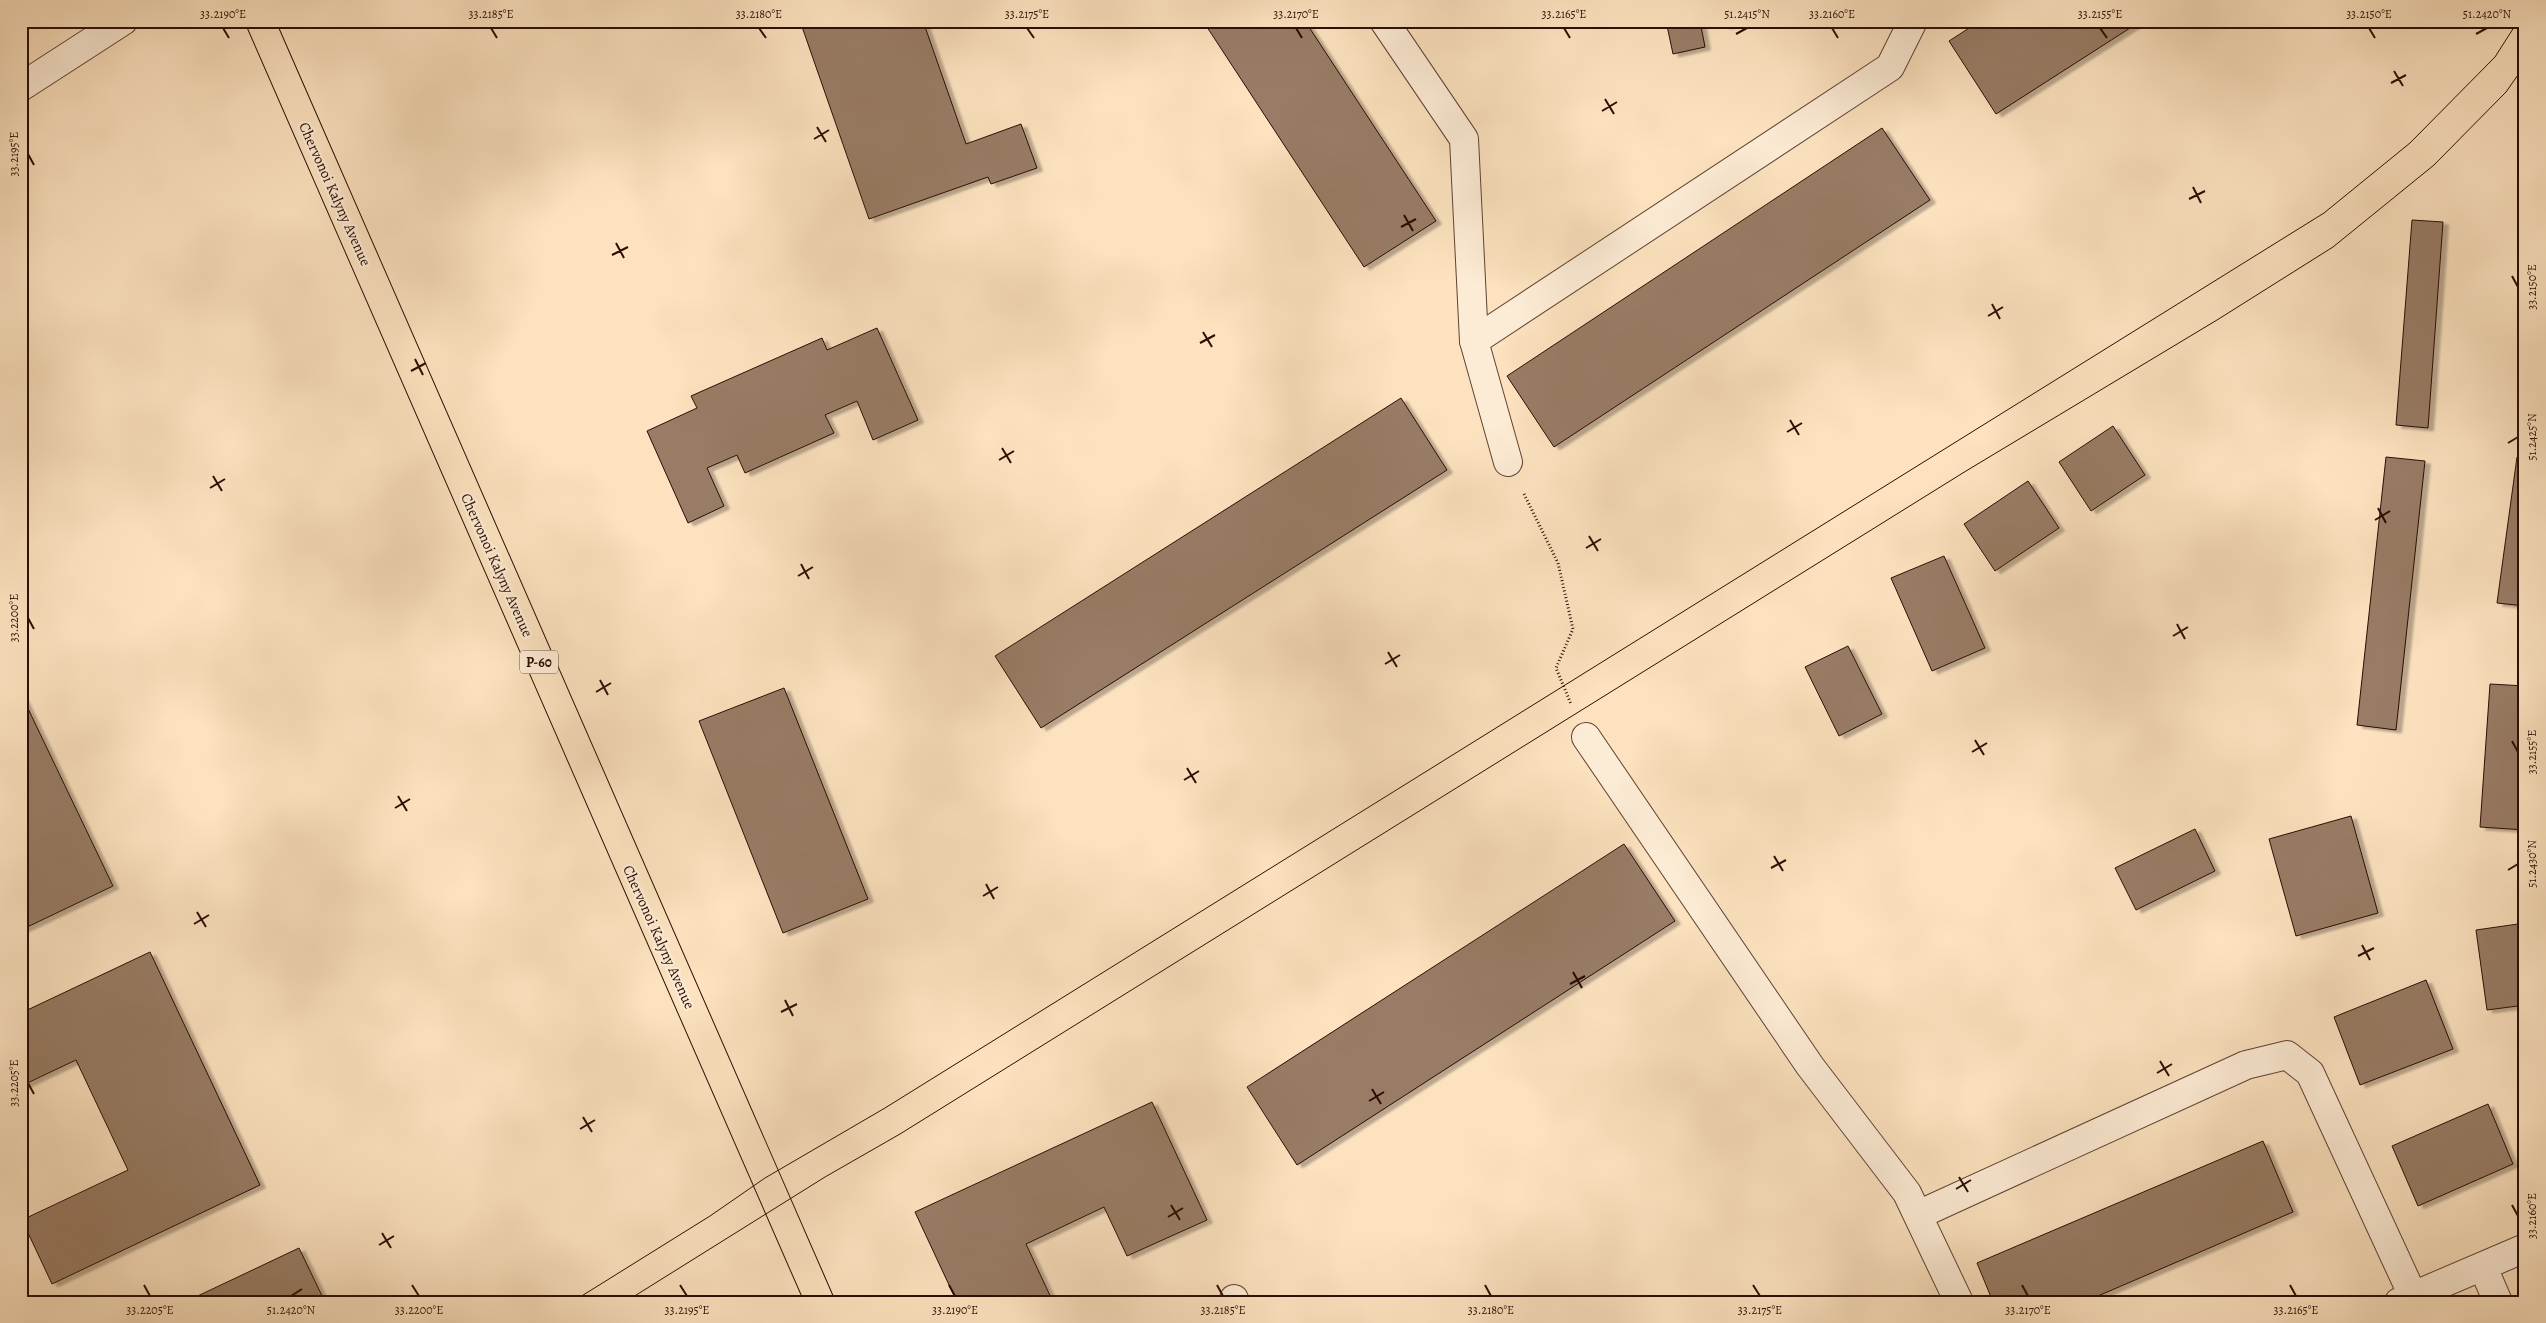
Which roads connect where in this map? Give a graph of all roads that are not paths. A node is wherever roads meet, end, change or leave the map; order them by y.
1 (123, 21) edge
2 (260, 21) edge
3 (1384, 21) edge
4 (1913, 21) edge
5 (21, 87) edge
6 (1474, 341) junction
7 (1508, 462) road end
8 (1586, 737) road end
9 (1918, 1215) junction
10 (2525, 1248) edge
11 (2483, 1267) junction
12 (2406, 1299) edge
13 (820, 1302) edge
14 (1959, 1302) edge
15 (2498, 1302) edge

1 - 5 street
2 - 13 main road, Chervonoi Kalyny Avenue / Р-60
3 - 6 street
4 - 6 street
6 - 7 street
8 - 9 street
9 - 12 street
9 - 14 street
10 - 11 street
11 - 12 street
11 - 15 street

